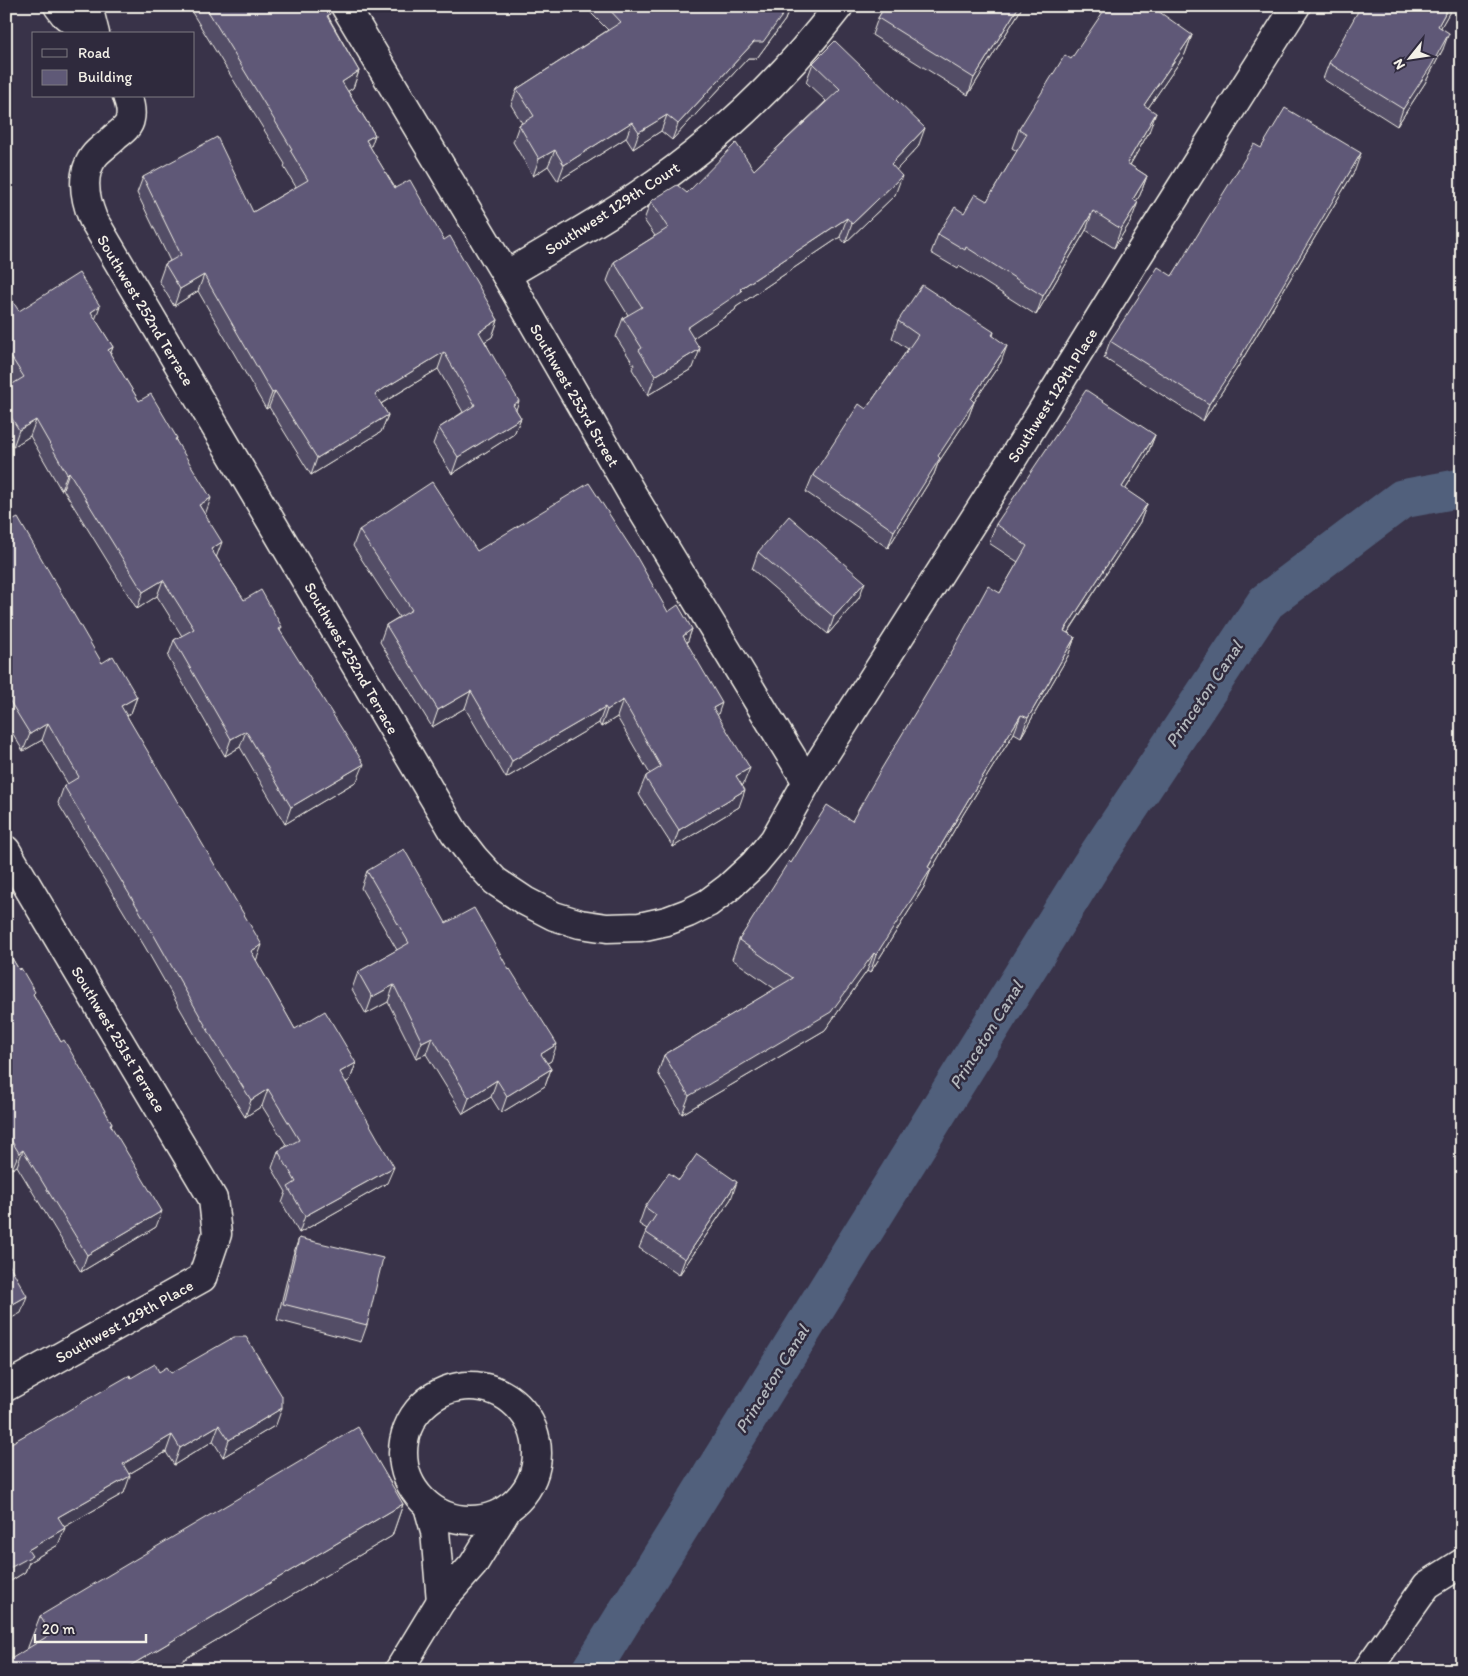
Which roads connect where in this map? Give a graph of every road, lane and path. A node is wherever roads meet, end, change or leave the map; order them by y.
1 (58, 6) edge
2 (88, 6) edge
3 (345, 6) edge
4 (839, 6) edge
5 (1296, 6) edge
6 (86, 32) edge
7 (94, 32) edge
8 (128, 98) edge
9 (506, 275) junction
10 (807, 782) junction
11 (6, 850) edge
12 (217, 1234) joint
13 (6, 1388) edge
14 (428, 1506) junction
15 (508, 1508) junction
16 (1462, 1562) edge
17 (441, 1601) junction
18 (399, 1670) edge
19 (1367, 1670) edge

1 - 6 street
2 - 7 street
3 - 9 street, Southwest 253rd Street
4 - 9 street, Southwest 129th Court
5 - 10 street, Southwest 129th Place
8 - 10 street, Southwest 252nd Terrace
9 - 10 street, Southwest 253rd Street
11 - 12 street, Southwest 251st Terrace
12 - 13 street, Southwest 129th Place
14 - 15 street
14 - 15 street
14 - 17 street
15 - 17 street
16 - 19 street
17 - 18 street

